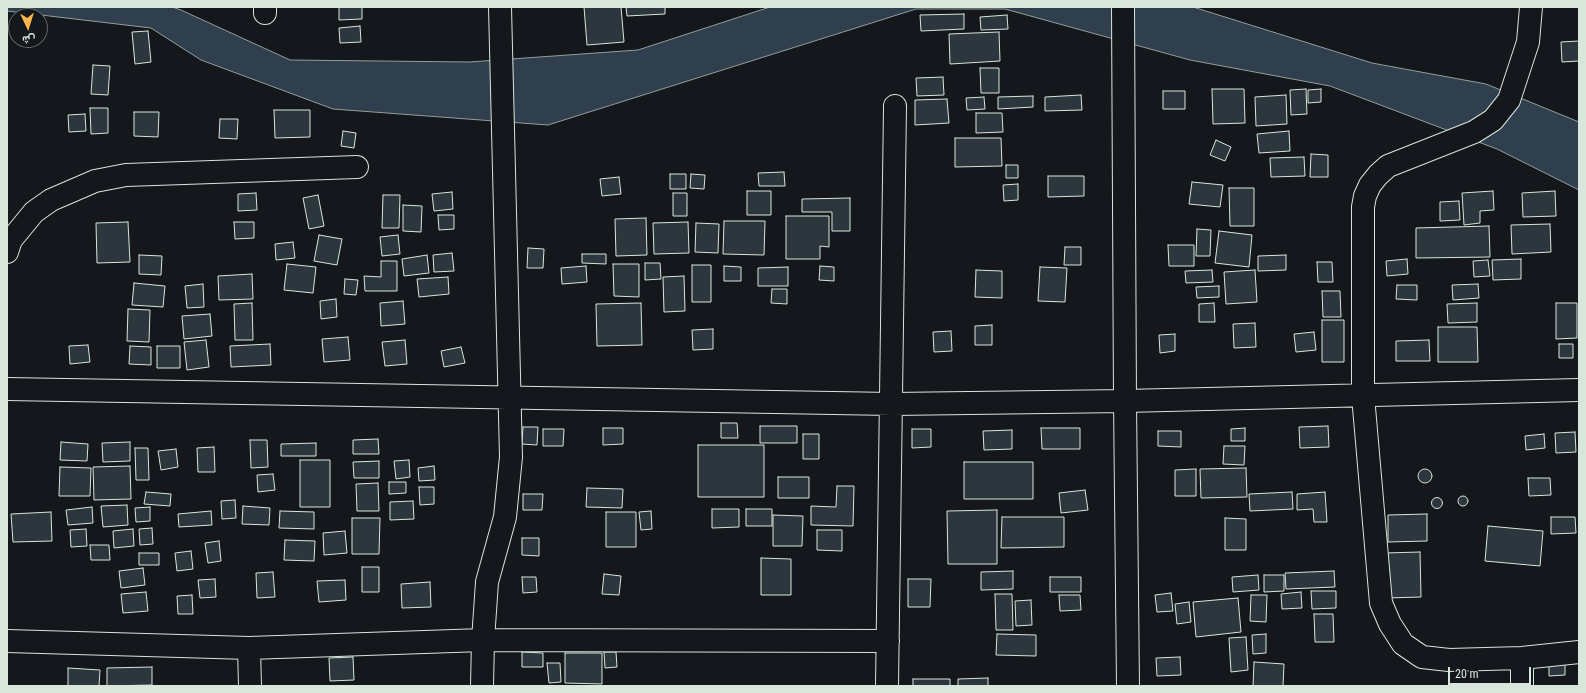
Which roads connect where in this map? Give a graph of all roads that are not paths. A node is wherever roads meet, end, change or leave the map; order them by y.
1 (500, 7) edge
2 (1123, 7) edge
3 (1532, 7) edge
4 (895, 106) dead end
5 (357, 167) dead end
6 (7, 252) edge
7 (7, 389) edge
8 (1579, 390) edge
9 (1363, 396) junction
10 (511, 398) junction
11 (1125, 401) junction
12 (892, 404) junction
13 (483, 640) junction
14 (7, 641) edge
15 (888, 641) junction
16 (249, 648) junction
17 (1579, 652) edge
18 (1522, 658) junction
19 (250, 686) edge
20 (482, 686) edge
21 (887, 686) edge
22 (1128, 686) edge
23 (1522, 686) edge

1 - 10 street
2 - 11 street
3 - 9 street
4 - 12 street
5 - 6 street
7 - 10 street
8 - 9 street
9 - 11 street
9 - 18 street
10 - 12 street
10 - 13 street
11 - 12 street
11 - 22 street
12 - 15 street
13 - 15 street
13 - 16 street
13 - 20 street
14 - 16 street
15 - 21 street
16 - 19 street
17 - 18 street
18 - 23 street

